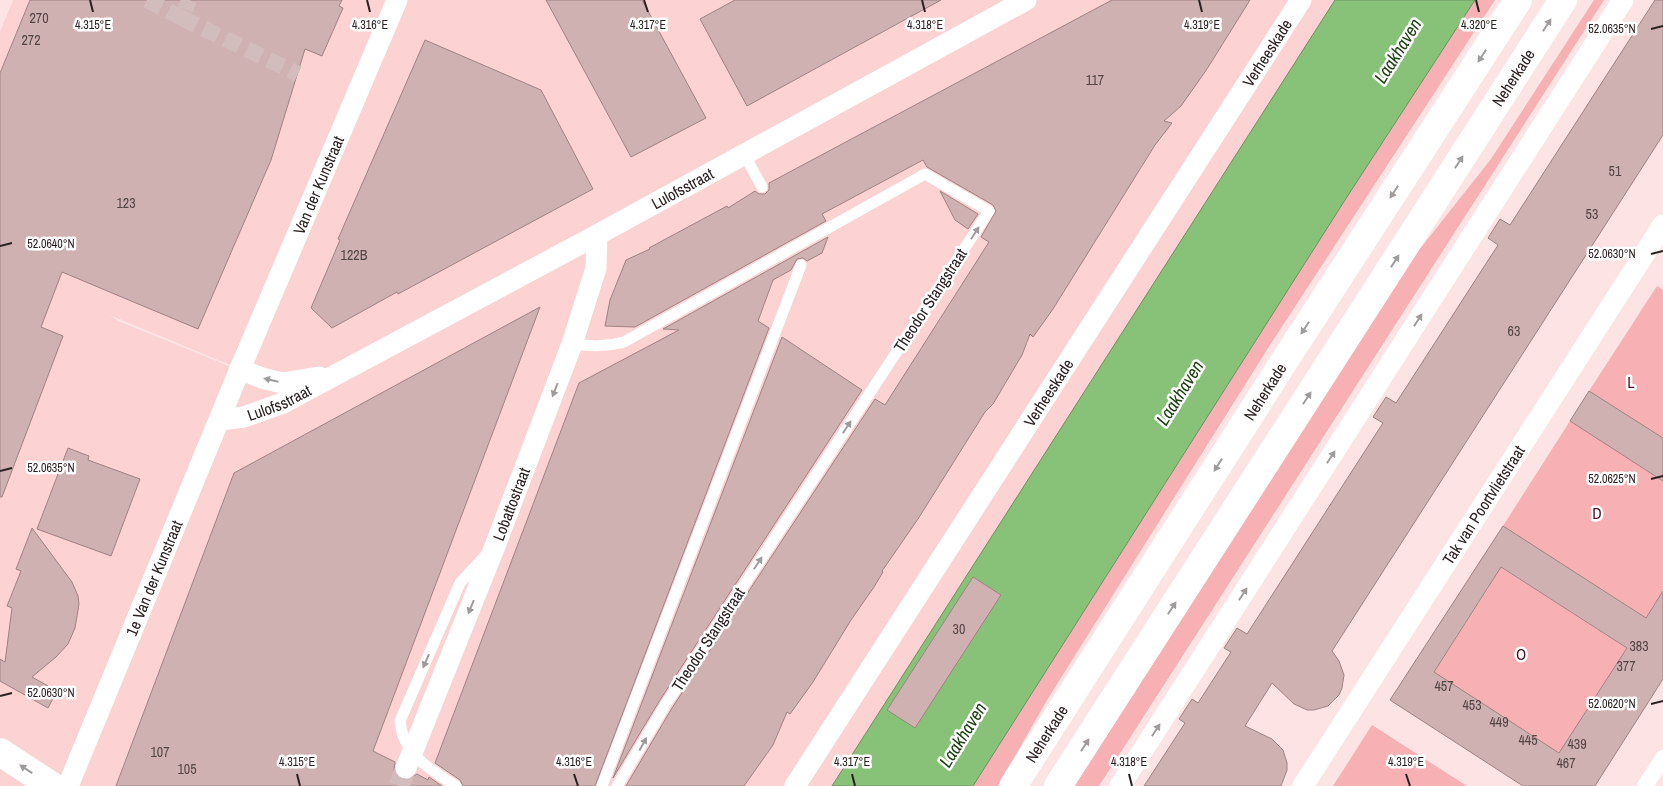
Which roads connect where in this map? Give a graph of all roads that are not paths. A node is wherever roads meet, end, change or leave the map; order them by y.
1 (397, 0) edge
2 (1026, 0) edge
3 (1301, 0) edge
4 (1518, 0) edge
5 (1563, 0) edge
6 (1623, 0) edge
7 (744, 154) junction
8 (762, 187) dead end
9 (1663, 225) edge
10 (597, 235) junction
11 (801, 265) dead end
12 (572, 344) junction
13 (240, 369) junction
14 (336, 374) junction
15 (220, 420) junction
16 (495, 546) junction
17 (0, 752) edge
18 (1663, 758) edge
19 (409, 761) joint
20 (52, 786) edge
21 (68, 786) edge
22 (456, 786) edge
23 (462, 786) edge
24 (602, 786) edge
25 (617, 786) edge
26 (795, 786) edge
27 (1013, 786) edge
28 (1058, 786) edge
29 (1120, 786) edge
30 (1303, 786) edge
31 (1645, 786) edge

1 - 13 street, Van der Kunstraat
2 - 7 street, Lulofsstraat
3 - 26 street, Verheeskade
4 -> 27 main road, Neherkade
28 -> 5 main road, Neherkade
29 -> 6 street
7 - 8 lane
7 - 10 street, Lulofsstraat
9 - 30 street, Tak van Poortvlietstraat
10 - 12 street, Lobattostraat
10 - 14 street, Lulofsstraat
11 - 24 lane
12 -> 16 street, Lobattostraat
25 -> 12 lane, Theodor Stangstraat
14 -> 13 street, Lulofsstraat
13 - 15 street, 1e Van der Kunstraat
14 - 15 street, Lulofsstraat
15 - 21 street, 1e Van der Kunstraat
16 -> 19 street, Lobattostraat
16 -> 22 lane
20 -> 17 main road
18 - 31 street
19 - 23 lane

